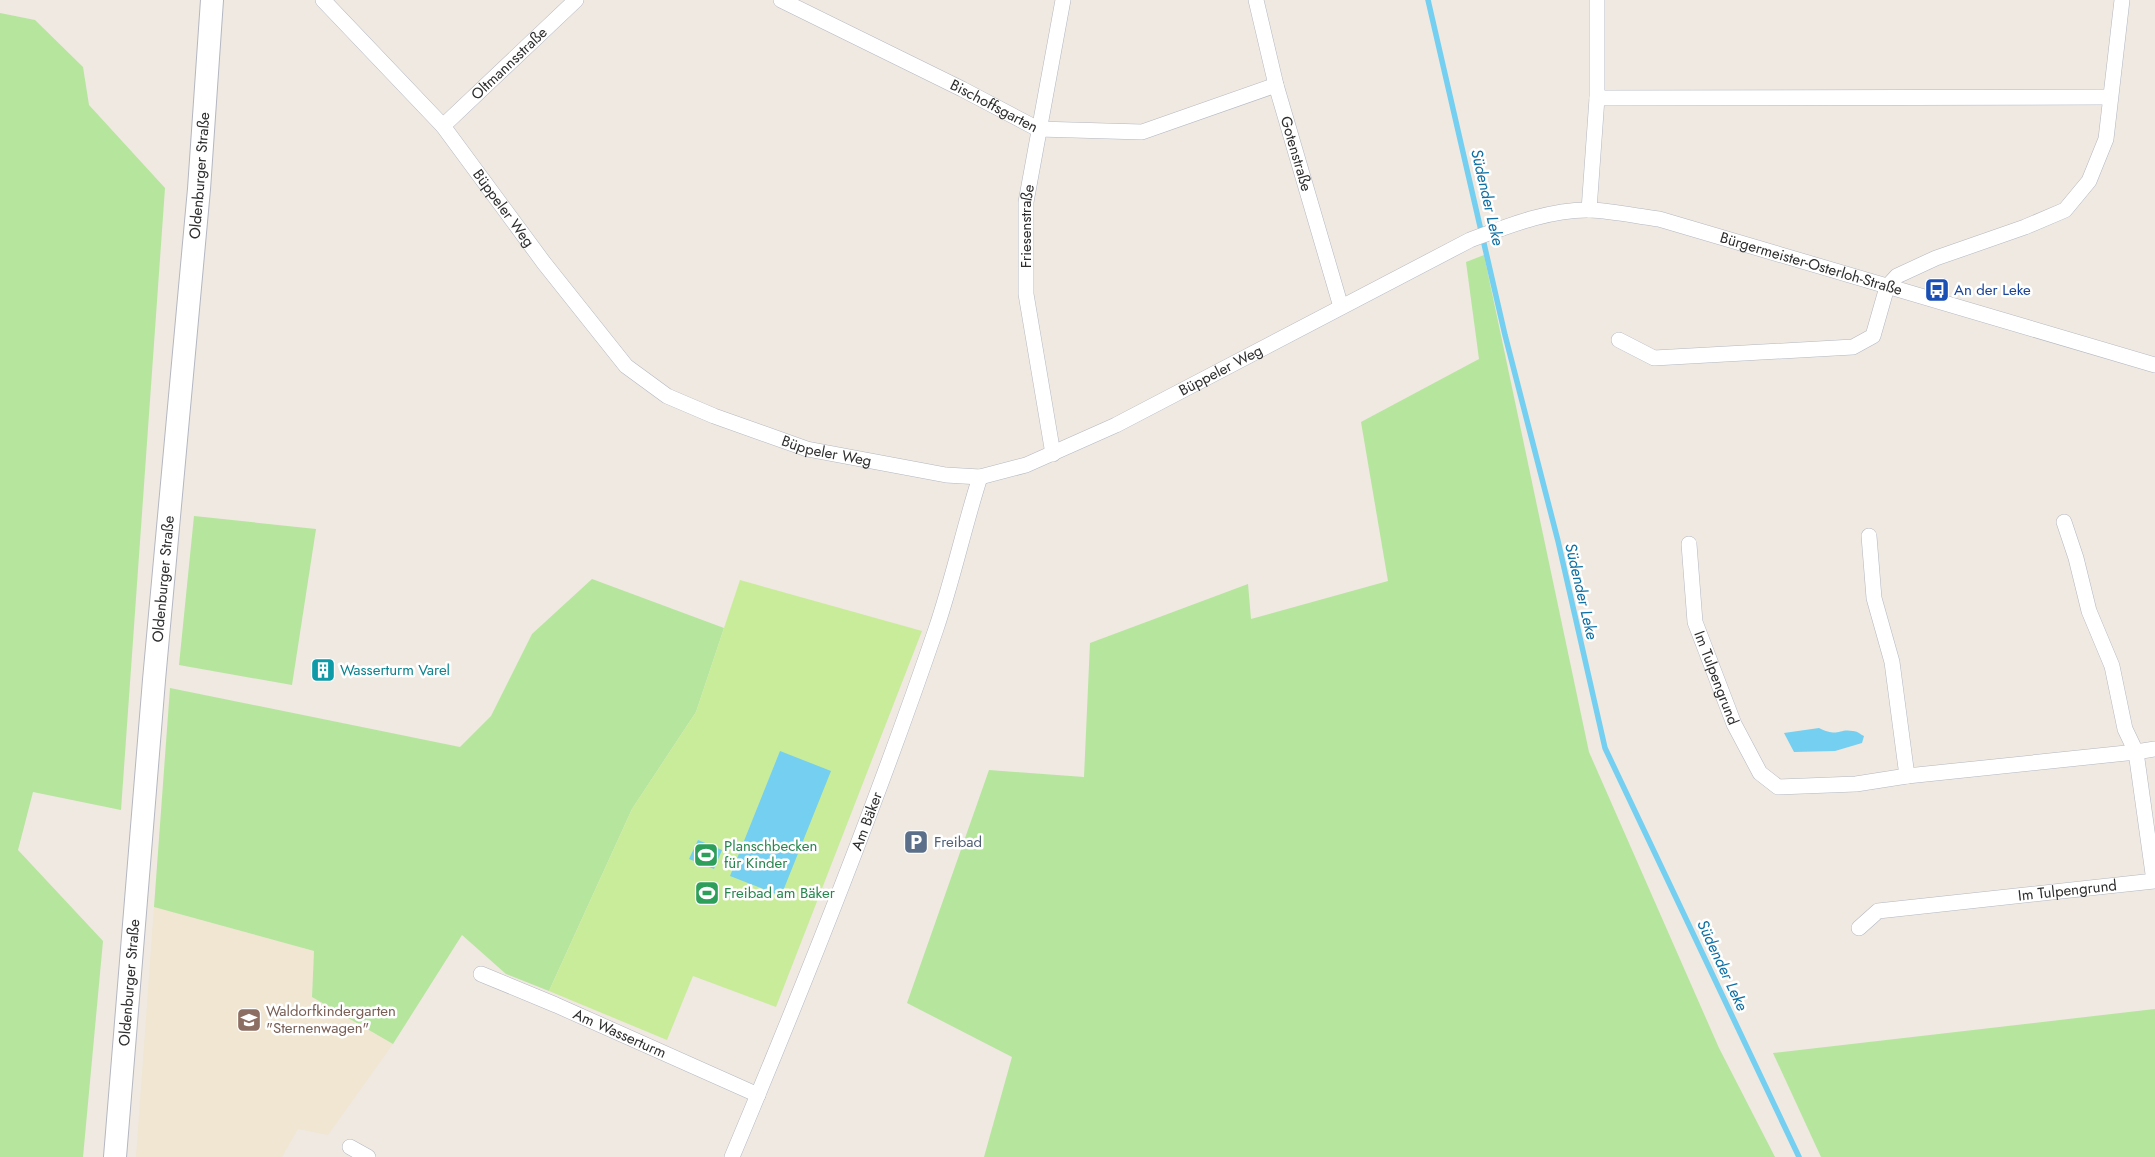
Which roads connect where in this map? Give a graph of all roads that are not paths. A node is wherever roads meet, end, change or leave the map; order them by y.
1 (212, 0) edge
2 (323, 0) edge
3 (576, 0) edge
4 (781, 0) edge
5 (1063, 0) edge
6 (1256, 0) edge
7 (1597, 0) edge
8 (2122, 0) edge
9 (1276, 85) junction
10 (2110, 97) junction
11 (1597, 98) junction
12 (443, 126) junction
13 (1038, 129) junction
14 (1589, 210) junction
15 (1468, 241) joint
16 (1887, 287) junction
17 (1341, 307) junction
18 (1618, 340) dead end
19 (2155, 366) edge
20 (1053, 454) junction
21 (980, 477) junction
22 (2064, 522) dead end
23 (1870, 536) dead end
24 (1689, 544) dead end
25 (2155, 749) edge
26 (2136, 752) junction
27 (1907, 776) junction
28 (1859, 928) dead end
29 (481, 974) dead end
30 (758, 1094) junction
31 (350, 1147) dead end
32 (115, 1157) edge
33 (368, 1157) edge
34 (732, 1157) edge

1 - 32 main road, Oldenburger Straße
2 - 12 street, Büppeler Weg
3 - 12 street, Oltmannsstraße
4 - 13 street, Bischoffsgarten
5 - 13 street, Friesenstraße
6 - 9 street, Gotenstraße
7 - 11 street
8 - 10 street
9 - 13 street, Bischoffsgarten
9 - 17 street, Gotenstraße
10 - 11 street
10 - 16 street
11 - 14 street
12 - 21 street, Büppeler Weg
13 - 20 street, Friesenstraße
14 - 15 street, Bürgermeister-Osterloh-Straße
14 - 16 street, Bürgermeister-Osterloh-Straße
15 - 17 street, Büppeler Weg
16 - 18 street
16 - 19 street, Bürgermeister-Osterloh-Straße
17 - 20 street, Büppeler Weg
20 - 21 street, Büppeler Weg
21 - 30 street, Am Bäker
22 - 26 street, Im Tulpengrund
23 - 27 street
24 - 27 street, Im Tulpengrund
25 - 26 street, Im Tulpengrund
26 - 27 street, Im Tulpengrund
26 - 28 street, Im Tulpengrund
29 - 30 street, Am Wasserturm
30 - 34 street, Am Bäker
31 - 33 street

